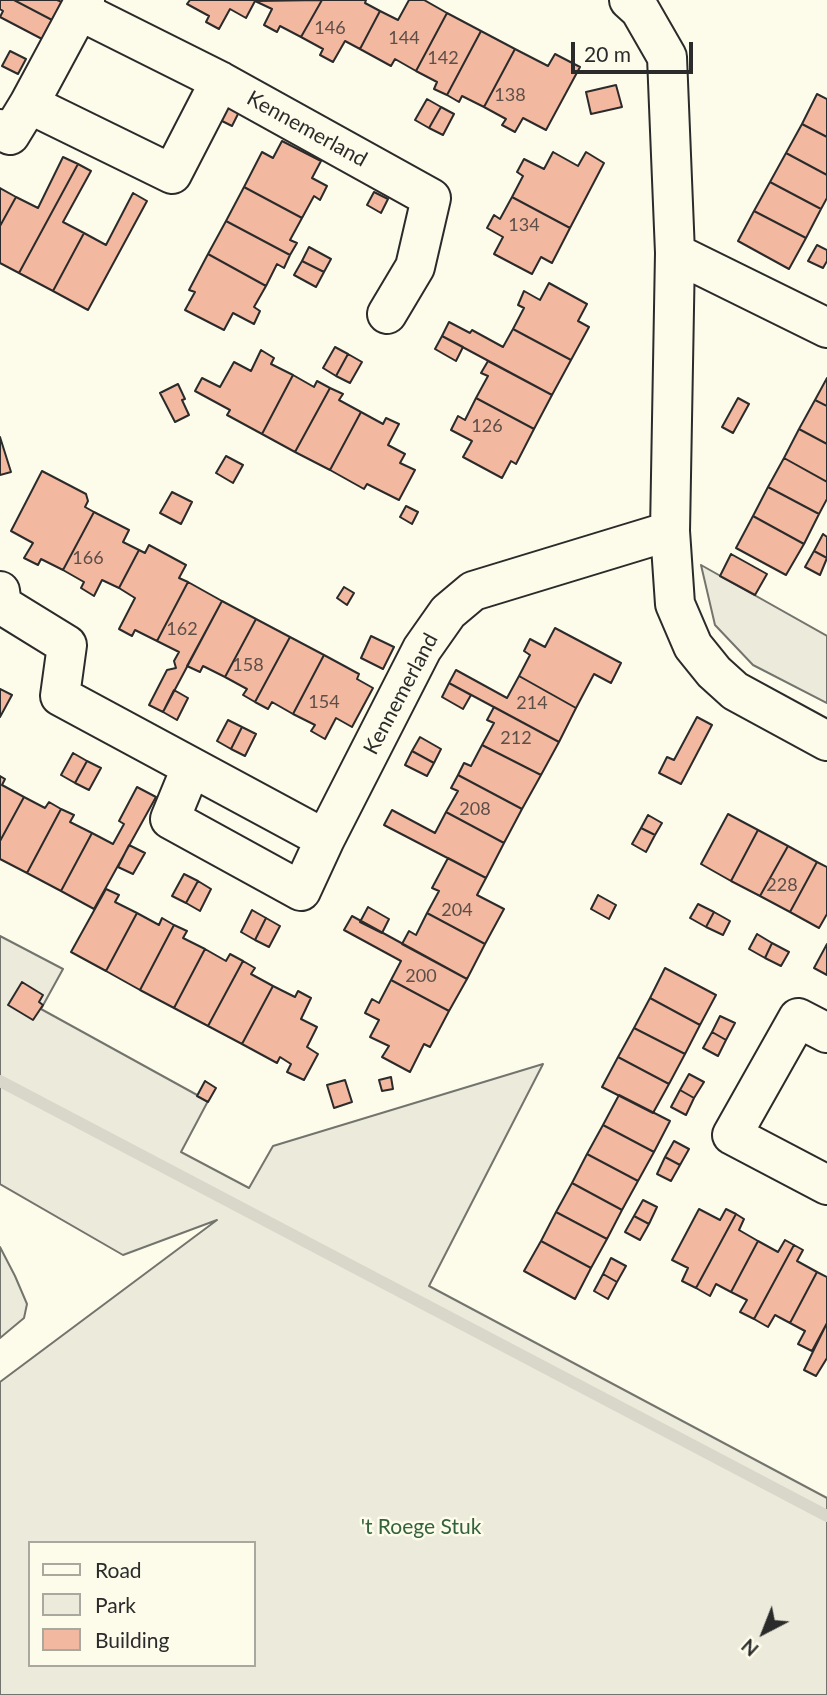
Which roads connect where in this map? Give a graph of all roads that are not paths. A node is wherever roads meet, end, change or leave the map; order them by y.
1 (629, 0) edge
2 (83, 5) edge
3 (220, 81) junction
4 (29, 104) junction
5 (0, 129) edge
6 (675, 253) junction
7 (387, 314) dead end
8 (827, 328) edge
9 (670, 531) junction
10 (0, 591) edge
11 (827, 741) edge
12 (191, 768) junction
13 (325, 839) junction
14 (827, 1033) edge
15 (827, 1185) edge

1 - 6 street
2 - 3 street, Kennemerland
2 - 4 street, Kennemerland
3 - 4 street
3 - 7 street, Kennemerland
4 - 5 street, Kennemerland
6 - 8 street
6 - 9 street
9 - 11 street
9 - 13 street, Kennemerland
10 - 12 street
12 - 13 street
12 - 13 street, Kennemerland
14 - 15 street

